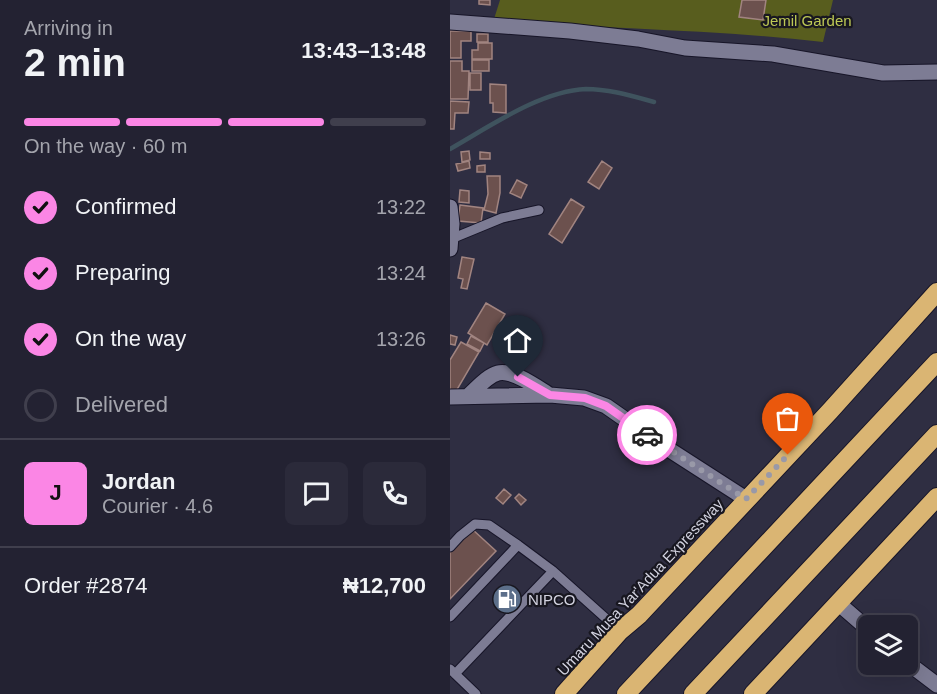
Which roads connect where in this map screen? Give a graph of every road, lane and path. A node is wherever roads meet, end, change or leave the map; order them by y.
1 (450, 22) edge
2 (937, 72) edge
3 (450, 207) edge
4 (539, 210) dead end
5 (450, 244) edge
6 (937, 292) edge
7 (937, 362) edge
8 (550, 395) junction
9 (468, 396) junction
10 (450, 397) edge
11 (937, 434) edge
12 (937, 497) edge
13 (746, 499) junction
14 (518, 545) junction
15 (450, 547) edge
16 (553, 571) junction
17 (838, 603) junction
18 (450, 617) edge
19 (858, 620) edge
20 (620, 631) junction
21 (453, 671) edge
22 (918, 671) edge
23 (937, 685) edge
24 (477, 694) edge
25 (564, 694) edge
26 (626, 694) edge
27 (693, 694) edge
28 (753, 694) edge

1 - 2 street
3 - 5 street
4 - 5 lane
6 - 13 highway, Umaru Musa Yar'Adua Expressway
7 - 26 highway
8 - 9 street
8 - 9 street
8 - 13 street
9 - 10 street
11 - 27 highway
12 - 17 highway
13 - 20 highway, Umaru Musa Yar'Adua Expressway
14 - 15 lane
14 - 16 lane
14 - 18 lane
16 - 20 lane
16 - 21 lane
17 - 19 street
17 - 28 highway
20 - 25 highway, Umaru Musa Yar'Adua Expressway
21 - 24 lane
22 - 23 street

